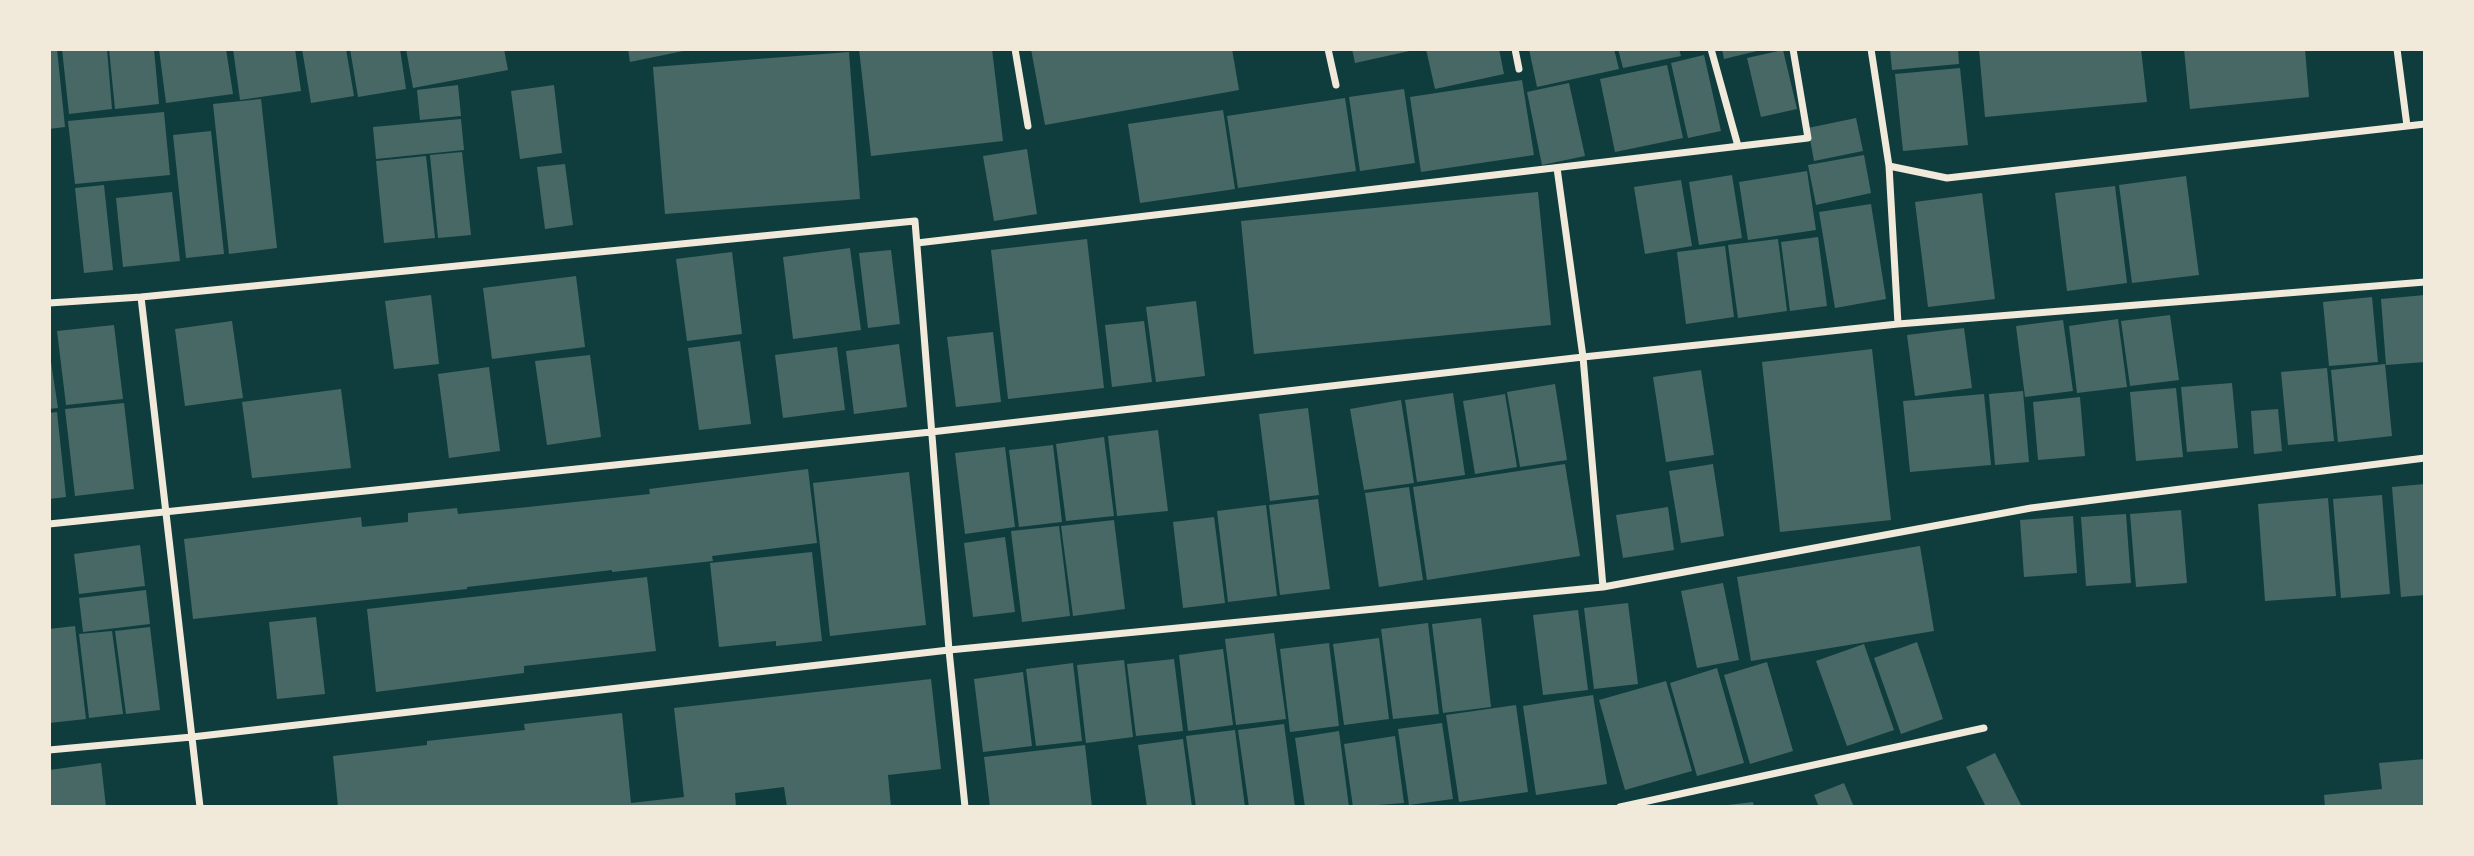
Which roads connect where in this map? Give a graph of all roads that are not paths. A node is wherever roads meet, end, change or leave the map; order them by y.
1 (1015, 49) edge
2 (1328, 49) edge
3 (1515, 49) edge
4 (1711, 49) edge
5 (1793, 49) edge
6 (1871, 49) edge
7 (2397, 49) edge
8 (1519, 69) dead end
9 (1336, 85) dead end
10 (2425, 124) edge
11 (1028, 126) dead end
12 (2407, 126) junction
13 (1738, 146) junction
14 (1889, 166) junction
15 (1557, 168) junction
16 (917, 243) junction
17 (2425, 282) edge
18 (141, 297) junction
19 (49, 303) edge
20 (1898, 324) junction
21 (1583, 357) junction
22 (931, 432) junction
23 (2425, 458) edge
24 (165, 512) junction
25 (49, 524) edge
26 (1603, 586) junction
27 (949, 650) junction
28 (1984, 728) dead end
29 (192, 737) junction
30 (49, 750) edge
31 (200, 807) edge
32 (965, 807) edge
33 (1620, 807) edge

1 - 11 street
2 - 9 street
3 - 8 street
4 - 13 street
5 - 13 street
6 - 14 street
7 - 12 street
10 - 12 street
12 - 14 street
13 - 15 street
14 - 20 street
15 - 16 street
15 - 21 street
16 - 18 street
16 - 22 street
17 - 20 street
18 - 19 street
18 - 24 street
20 - 21 street
21 - 22 street
21 - 26 street
22 - 24 street
22 - 27 street
23 - 26 street
24 - 25 street
24 - 29 street
26 - 27 street
27 - 29 street
27 - 32 street
28 - 33 street
29 - 30 street
29 - 31 street

